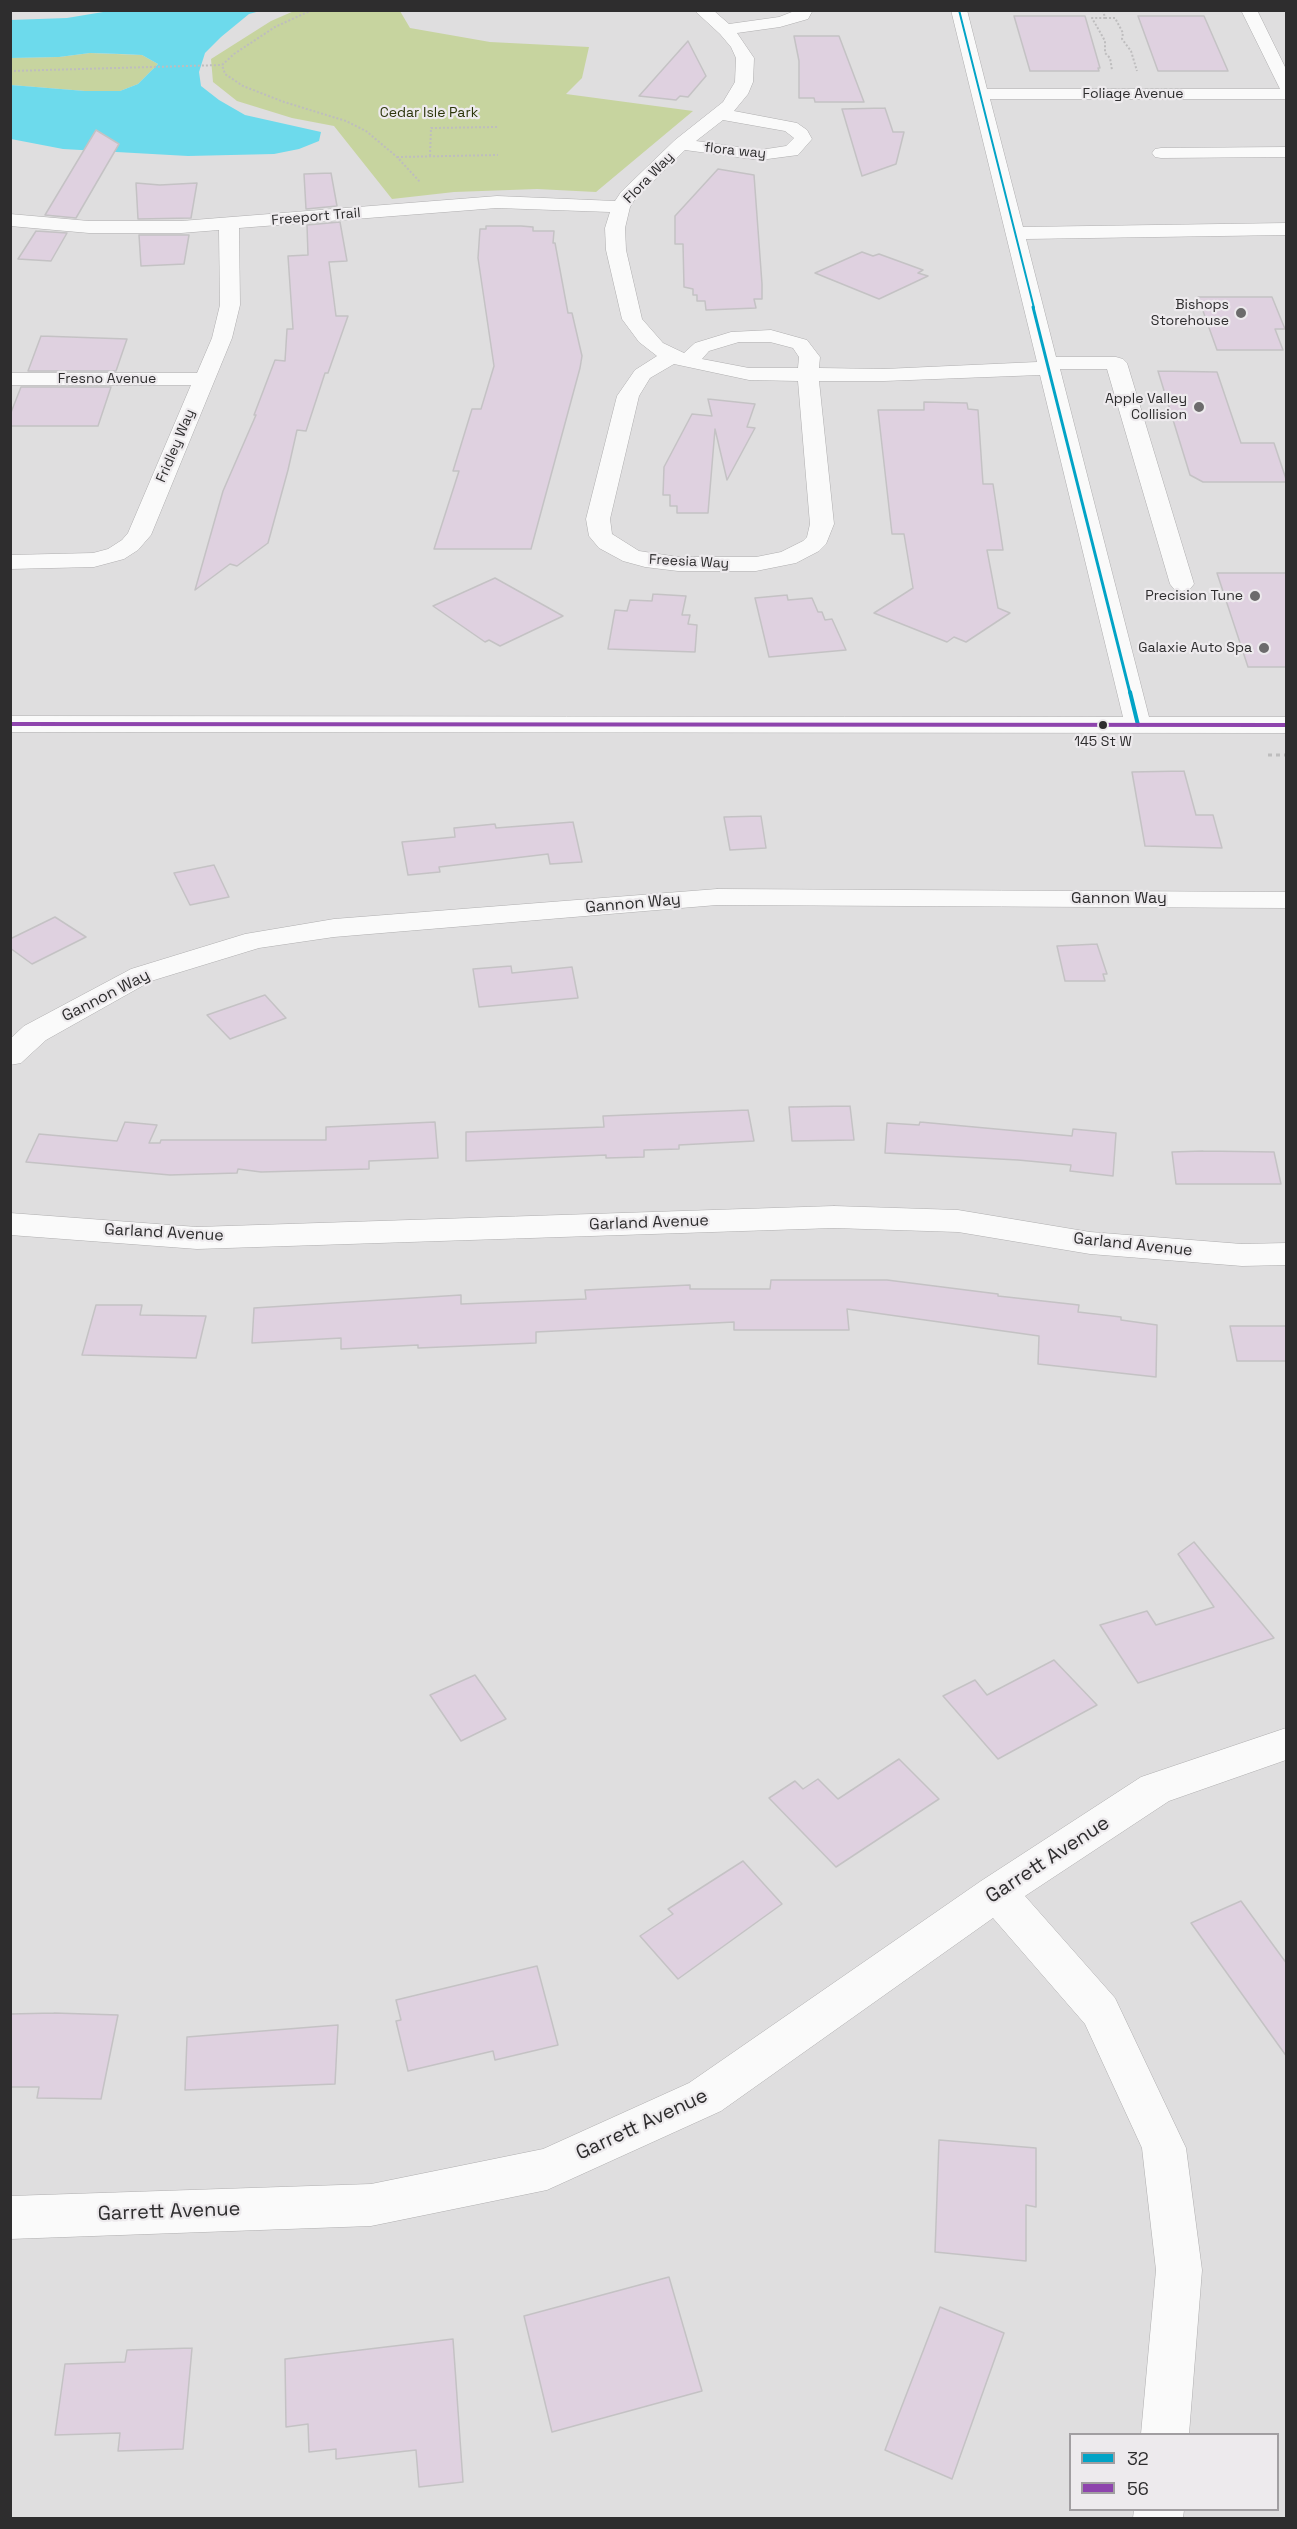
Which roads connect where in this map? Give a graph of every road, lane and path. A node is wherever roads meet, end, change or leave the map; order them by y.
1 (312, 10) edge
2 (702, 10) edge
3 (805, 10) edge
4 (959, 10) edge
5 (1086, 10) edge
6 (1103, 10) edge
7 (1249, 10) edge
8 (988, 11) edge
9 (1105, 18) junction
10 (726, 30) junction
11 (222, 65) junction
12 (10, 71) edge
13 (1113, 72) dead end
14 (1131, 74) dead end
15 (1287, 85) edge
16 (980, 94) junction
17 (1287, 94) edge
18 (721, 114) junction
19 (498, 127) dead end
20 (681, 144) junction
21 (1287, 152) edge
22 (1161, 153) dead end
23 (498, 155) dead end
24 (430, 156) junction
25 (397, 157) junction
26 (424, 186) dead end
27 (621, 207) junction
28 (10, 220) edge
29 (229, 224) junction
30 (1287, 229) edge
31 (1016, 233) junction
32 (679, 359) junction
33 (1051, 372) junction
34 (808, 375) junction
35 (10, 379) edge
36 (204, 379) junction
37 (10, 562) edge
38 (1182, 584) dead end
39 (10, 724) edge
40 (1138, 725) junction
41 (1287, 725) edge
42 (1287, 900) edge
43 (10, 1056) edge
44 (10, 1224) edge
45 (1287, 1254) edge
46 (1287, 1744) edge
47 (996, 1893) junction
48 (10, 2217) edge
49 (1165, 2433) edge

1 - 11 path
2 - 10 street, Flora Way
3 - 10 street
4 - 16 street
5 - 8 path
6 - 9 path
7 - 15 street
9 - 13 path
9 - 14 path
10 - 18 street, Flora Way
11 - 12 path
11 - 25 path
16 - 17 street, Foliage Avenue
16 - 31 street
18 - 20 street, Flora Way
18 - 20 street, flora way
19 - 24 path
20 - 27 street, Flora Way
21 - 22 street
23 - 24 path
24 - 25 path
25 - 26 path
27 - 29 street, Freeport Trail
27 - 32 street, Flora Way
28 - 29 street, Freeport Trail
29 - 36 street, Fridley Way
30 - 31 street
31 - 33 street
32 - 34 street, Flora Way
32 - 34 street
32 - 34 street, Freesia Way
33 - 34 street, Flora Way
33 - 38 street, Flora Way
33 - 40 street
35 - 36 street, Fresno Avenue
36 - 37 street, Fridley Way
39 - 40 street
40 - 41 street
42 - 43 street, Gannon Way
44 - 45 street, Garland Avenue
46 - 47 street, Garrett Avenue
47 - 48 street, Garrett Avenue
47 - 49 street

